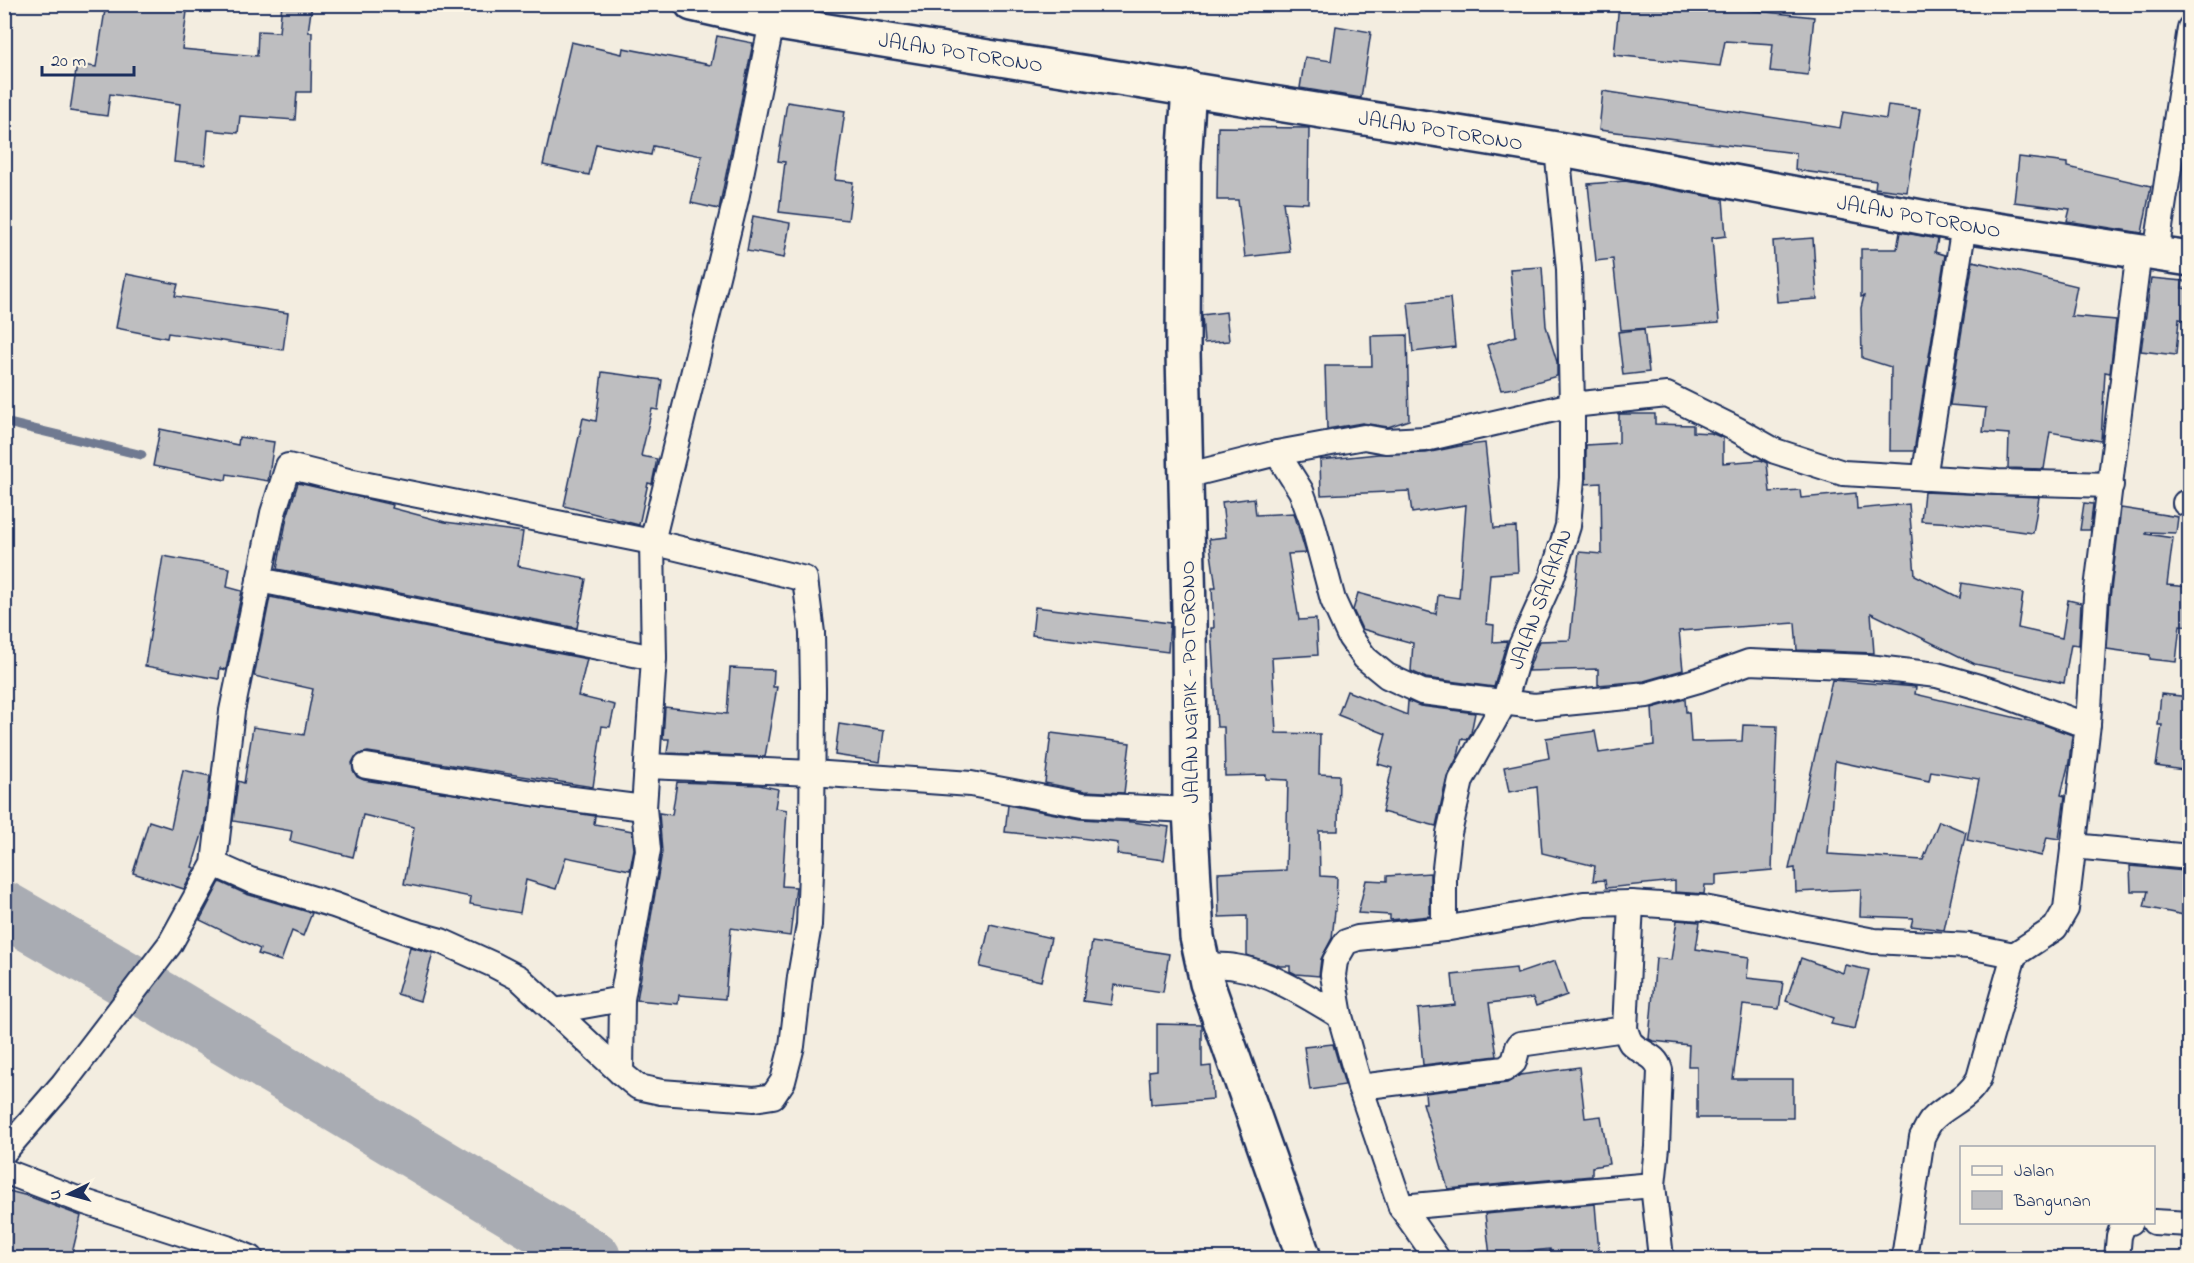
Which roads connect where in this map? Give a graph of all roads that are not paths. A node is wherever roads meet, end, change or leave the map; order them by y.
1 (692, 4) edge
2 (772, 22) junction
3 (2190, 28) edge
4 (1189, 88) junction
5 (1557, 149) junction
6 (1964, 225) junction
7 (2147, 253) junction
8 (2190, 259) edge
9 (1572, 405) junction
10 (1277, 453) junction
11 (1185, 476) junction
12 (1924, 478) junction
13 (2110, 485) junction
14 (652, 542) junction
15 (259, 580) junction
16 (654, 658) junction
17 (1504, 703) junction
18 (2088, 724) junction
19 (366, 766) dead end
20 (647, 766) junction
21 (812, 773) junction
22 (644, 808) junction
23 (1190, 810) junction
24 (2073, 846) junction
25 (2190, 857) edge
26 (214, 864) junction
27 (1631, 903) junction
28 (1444, 929) junction
29 (2014, 955) junction
30 (1203, 965) junction
31 (622, 999) junction
32 (555, 1011) junction
33 (1340, 1016) junction
34 (1624, 1029) junction
35 (621, 1073) junction
36 (1360, 1087) junction
37 (4, 1152) edge
38 (4, 1171) edge
39 (1653, 1185) junction
40 (1401, 1207) junction
41 (2155, 1222) edge
42 (2127, 1224) edge
43 (2190, 1224) edge
44 (225, 1253) edge
45 (251, 1258) edge
46 (1304, 1258) edge
47 (1437, 1258) edge
48 (1661, 1258) edge
49 (1904, 1258) edge
50 (2117, 1258) edge

1 - 2 street, JALAN POTORONO
2 - 4 street, JALAN POTORONO
2 - 14 street
3 - 7 street
4 - 5 street, JALAN POTORONO
4 - 11 street, JALAN NGIPIK - POTORONO
5 - 6 street, JALAN POTORONO
5 - 9 street, JALAN SALAKAN
6 - 7 street, JALAN POTORONO
6 - 12 street
7 - 8 street, JALAN POTORONO
7 - 13 street
9 - 10 street
9 - 12 street
9 - 17 street, JALAN SALAKAN
10 - 11 street
10 - 17 street
11 - 23 street, JALAN NGIPIK - POTORONO
12 - 13 street
13 - 18 street
14 - 15 street
14 - 16 street
14 - 21 street
15 - 16 street
15 - 26 street
16 - 20 street
17 - 18 street
17 - 28 street, JALAN SALAKAN
18 - 24 street
19 - 22 street
20 - 21 street
20 - 22 street
21 - 23 street
21 - 35 street
22 - 31 street
23 - 30 street, JALAN NGIPIK - POTORONO
24 - 25 street
24 - 29 street
26 - 32 street
26 - 37 street
27 - 28 street
27 - 29 street
27 - 34 street
28 - 33 street
29 - 49 street
30 - 33 street
30 - 46 street, JALAN NGIPIK - POTORONO
31 - 32 street
31 - 35 street
32 - 35 street
33 - 36 street
34 - 36 street
34 - 39 street
36 - 40 street
38 - 44 street
39 - 40 street
39 - 48 street
40 - 47 street
41 - 43 street
42 - 50 street
44 - 45 street

